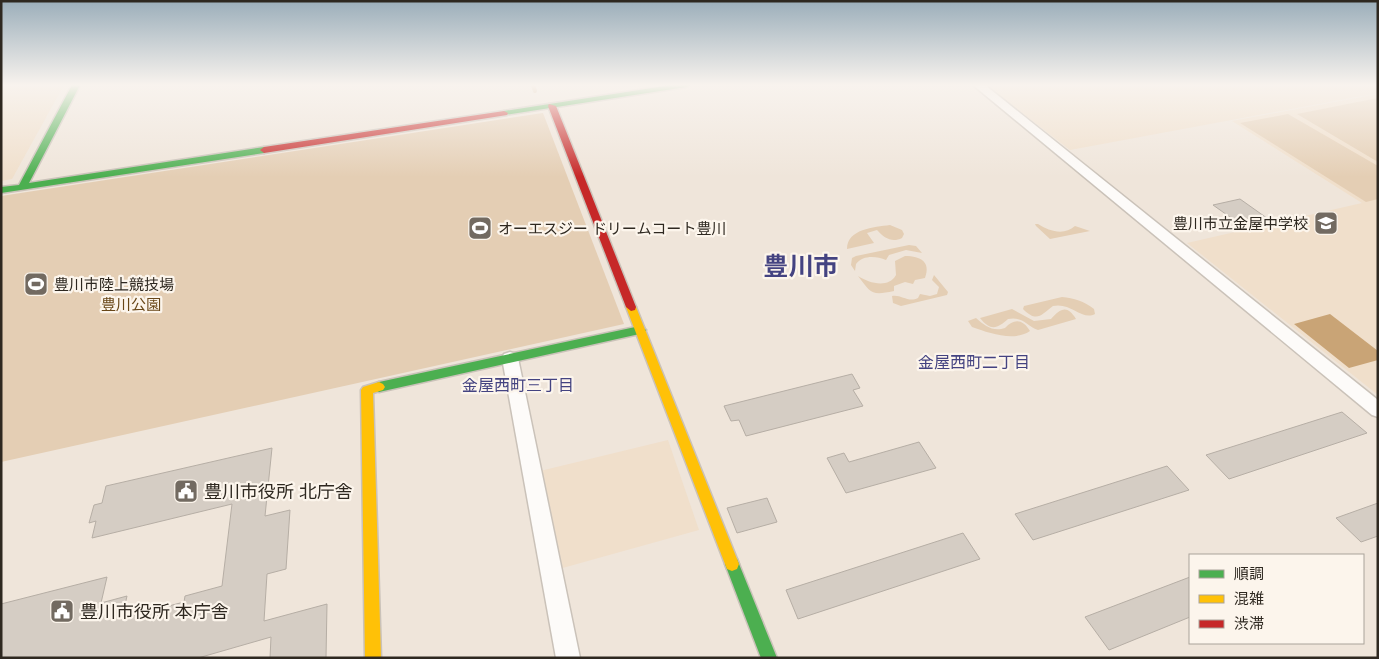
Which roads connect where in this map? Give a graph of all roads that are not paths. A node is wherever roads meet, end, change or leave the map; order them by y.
1 (60, 116) edge
2 (488, 116) edge
3 (556, 116) edge
4 (1016, 116) edge
5 (22, 187) junction
6 (1, 190) edge
7 (640, 330) junction
8 (510, 358) junction
9 (1378, 410) edge
10 (373, 658) edge
11 (568, 658) edge
12 (769, 658) edge

1 - 5 street
2 - 5 street
3 - 7 street
4 - 9 street
5 - 6 street
7 - 8 street
7 - 12 street
8 - 10 street
8 - 11 street

